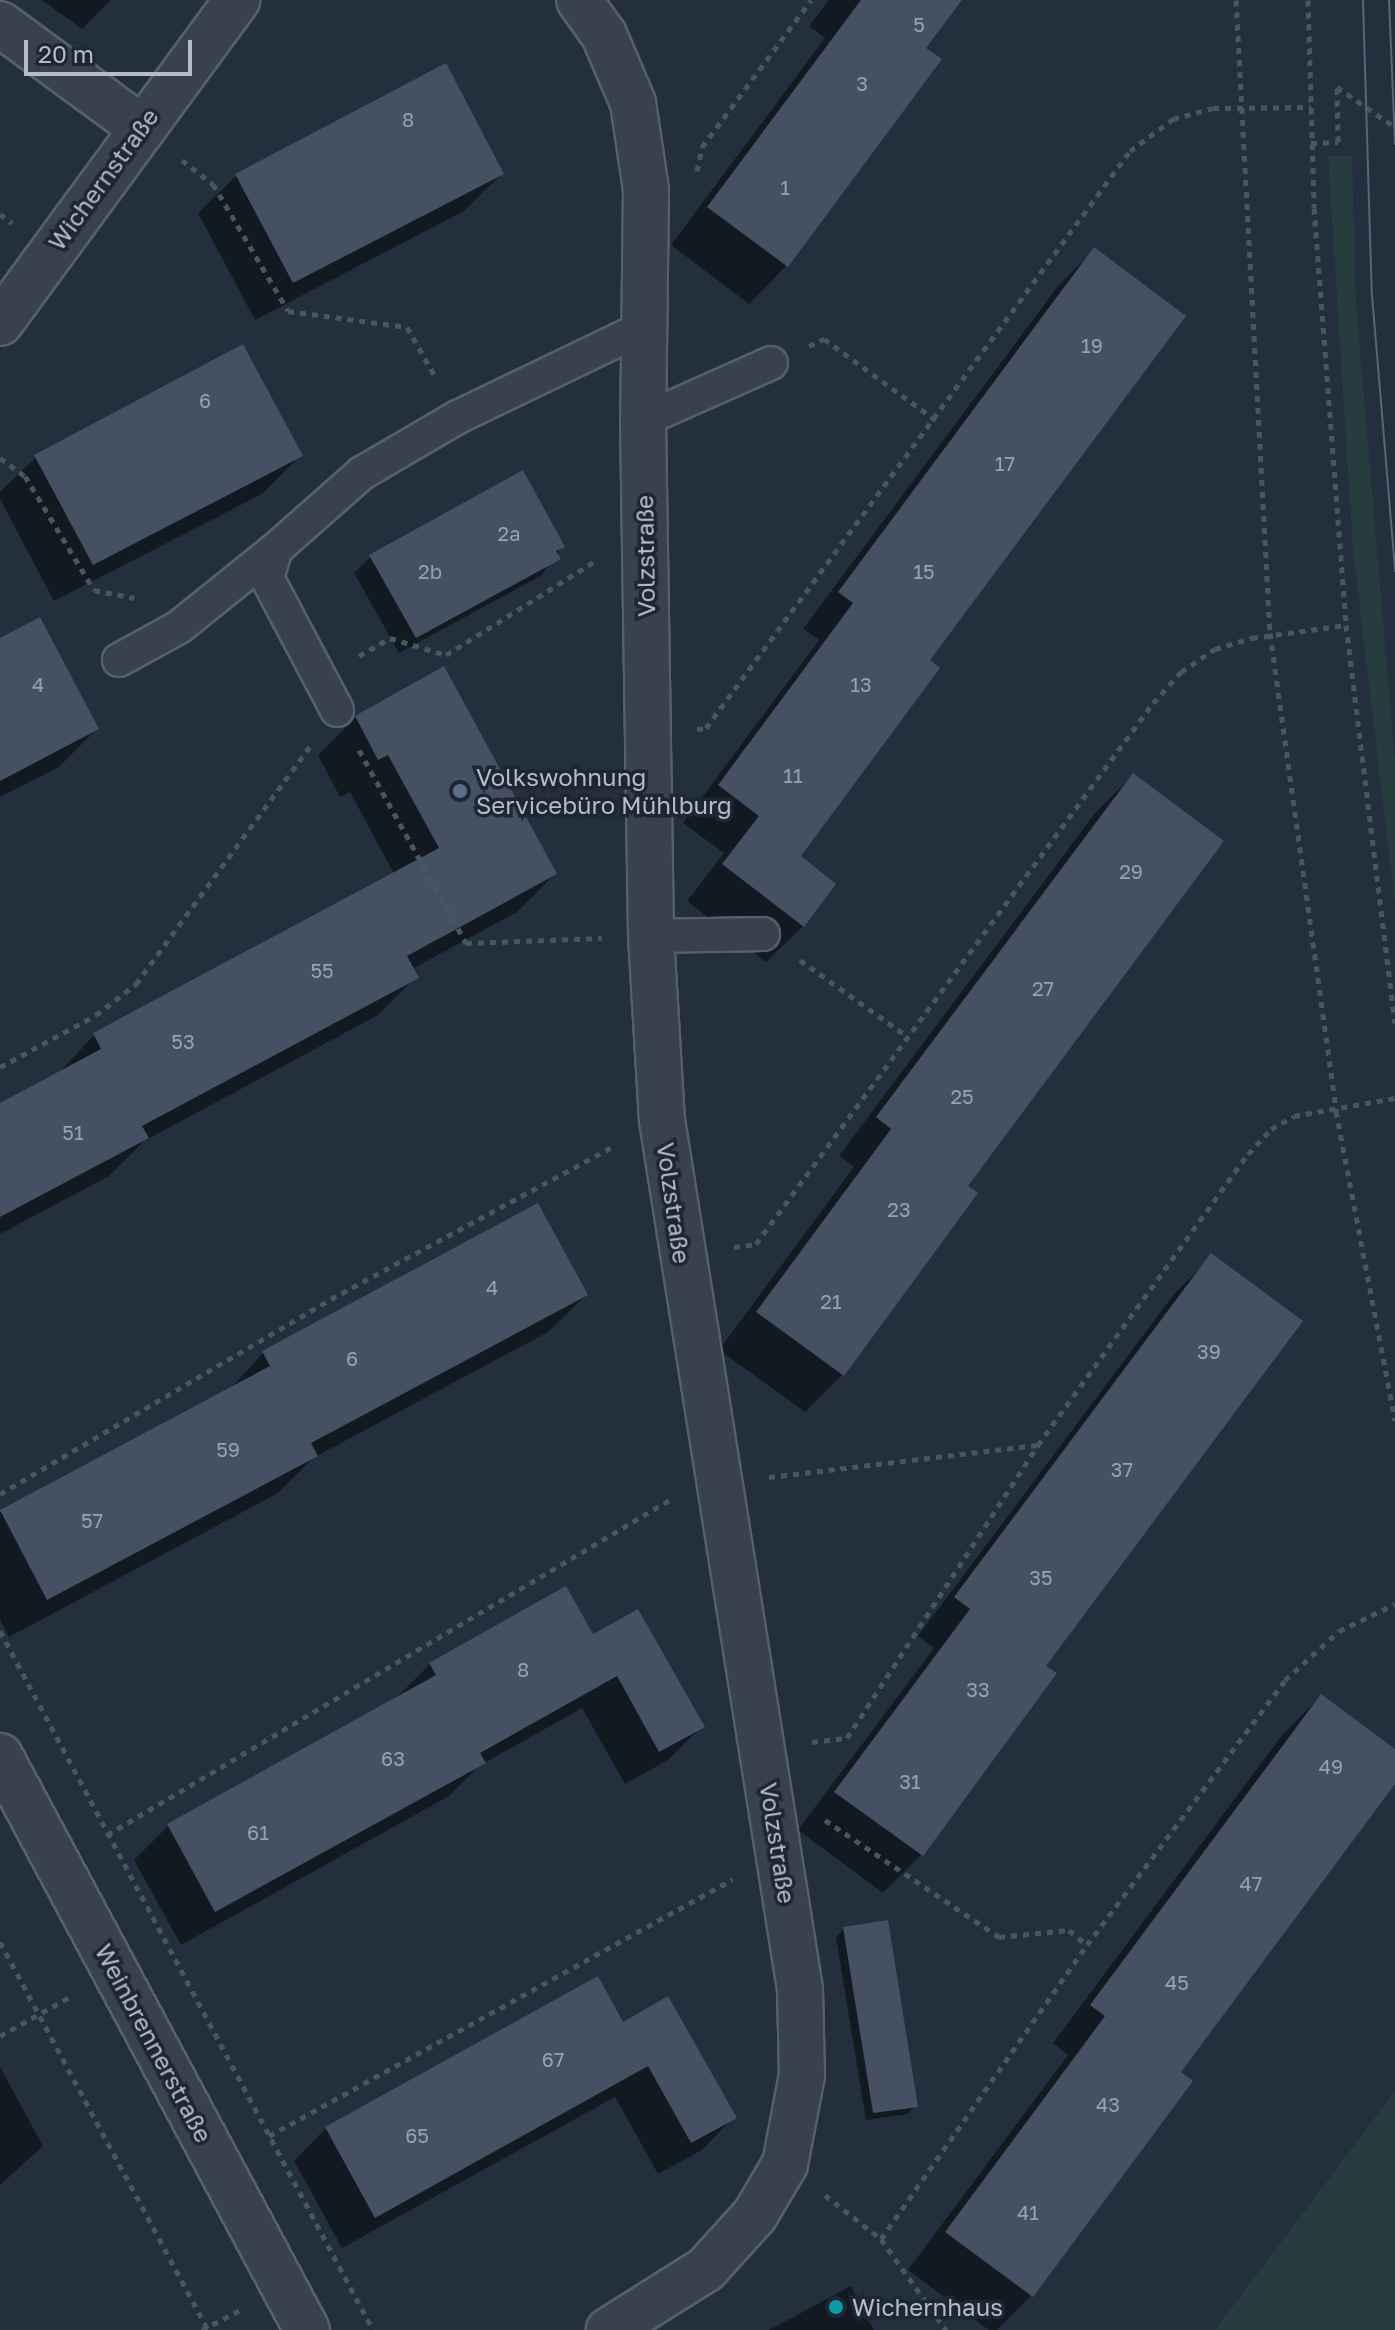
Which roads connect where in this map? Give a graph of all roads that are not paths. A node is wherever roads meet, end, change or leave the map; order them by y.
1 (237, 0) edge
2 (579, 0) edge
3 (0, 24) edge
4 (140, 127) junction
5 (0, 323) edge
6 (643, 328) junction
7 (771, 363) road end
8 (643, 420) junction
9 (276, 549) junction
10 (119, 660) dead end
11 (337, 710) road end
12 (763, 934) road end
13 (651, 936) junction
14 (0, 1756) edge
15 (307, 2330) edge
16 (609, 2330) edge

1 - 4 street, Wichernstraße
2 - 6 street, Volzstraße
3 - 4 street
4 - 5 street, Wichernstraße
6 - 8 street, Volzstraße
6 - 9 lane
7 - 8 lane
8 - 13 street, Volzstraße
9 - 10 lane
9 - 11 lane
12 - 13 lane
13 - 16 street, Volzstraße
14 - 15 street, Weinbrennerstraße

